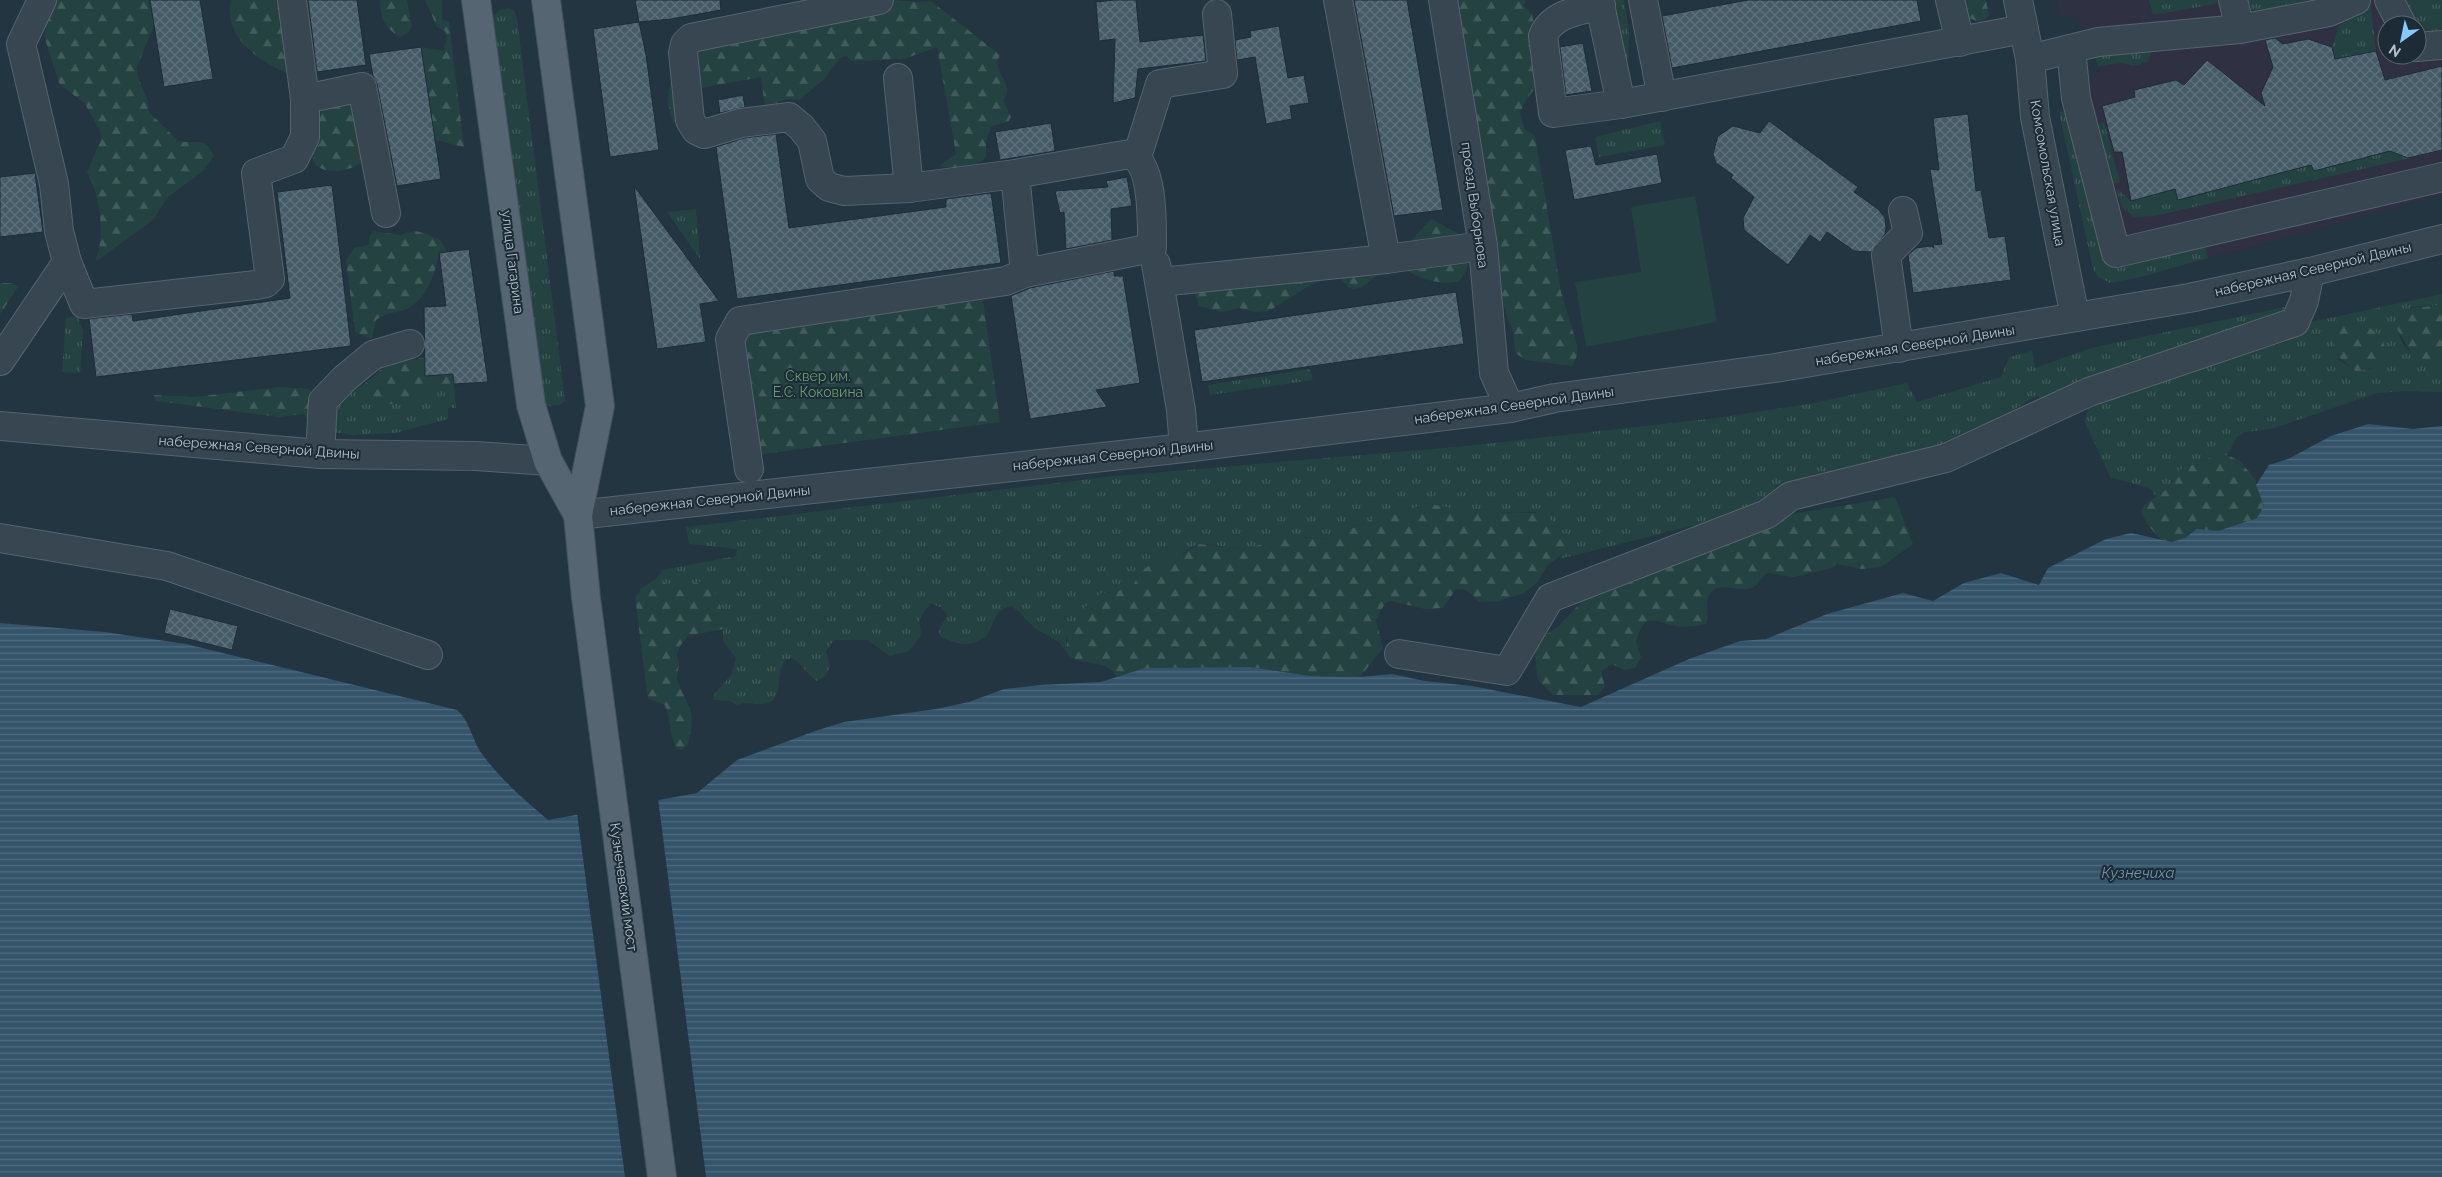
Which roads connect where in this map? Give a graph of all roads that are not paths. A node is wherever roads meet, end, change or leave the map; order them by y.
1 (42, 0) edge
2 (292, 0) edge
3 (476, 0) edge
4 (546, 0) edge
5 (879, 0) edge
6 (1338, 0) edge
7 (1443, 0) edge
8 (1645, 0) edge
9 (1950, 0) edge
10 (2018, 0) edge
11 (2233, 0) edge
12 (2356, 0) edge
13 (2389, 0) edge
14 (1600, 2) edge
15 (1217, 14) dead end
16 (2397, 15) edge
17 (2024, 29) junction
18 (2240, 29) junction
19 (1960, 42) junction
20 (2442, 44) edge
21 (2427, 46) edge
22 (2071, 49) junction
23 (2030, 59) junction
24 (898, 78) dead end
25 (1662, 96) junction
26 (305, 99) junction
27 (1620, 104) junction
28 (1136, 157) junction
29 (1014, 174) junction
30 (2442, 177) edge
31 (909, 188) junction
32 (1903, 211) dead end
33 (386, 213) dead end
34 (2442, 238) edge
35 (1483, 246) junction
36 (1152, 248) junction
37 (1386, 259) junction
38 (67, 262) junction
39 (1025, 272) junction
40 (2310, 272) junction
41 (1160, 282) junction
42 (2075, 316) junction
43 (410, 344) dead end
44 (1899, 348) junction
45 (0, 360) edge
46 (1510, 408) junction
47 (0, 426) edge
48 (1184, 448) junction
49 (320, 454) junction
50 (548, 461) junction
51 (749, 469) dead end
52 (578, 515) junction
53 (0, 538) edge
54 (586, 598) joint
55 (1399, 654) dead end
56 (428, 655) dead end
57 (662, 1177) edge

1 - 38 street
2 - 26 street
3 - 50 main road, улица Гагарина
4 - 52 main road, улица Гагарина
5 - 31 street
6 - 37 street
7 - 35 street, проезд Выборнова
8 - 25 street
9 - 19 street
10 - 17 street, Комсомольская улица
11 - 18 street
12 - 18 street
13 - 16 street
14 - 27 street
14 - 27 street
15 - 28 street
17 - 19 street
17 - 23 street, Комсомольская улица
18 - 22 street
19 - 25 street
20 - 21 street
22 - 23 street
22 - 30 street
23 - 42 street, Комсомольская улица
24 - 31 street
25 - 27 street
26 - 33 street
26 - 38 street
28 - 29 street
28 - 36 street
29 - 31 street
29 - 39 street
32 - 44 street
34 - 40 street, набережная Северной Двины
35 - 37 street
35 - 46 street, проезд Выборнова
36 - 39 street
36 - 41 street
37 - 41 street
38 - 45 street
39 - 51 street
40 - 42 street, набережная Северной Двины
40 - 55 street
41 - 48 street
42 - 44 street, набережная Северной Двины
43 - 49 street
44 - 46 street, набережная Северной Двины
46 - 48 street, набережная Северной Двины
47 - 49 street, набережная Северной Двины
48 - 52 street, набережная Северной Двины
49 - 50 street, набережная Северной Двины
50 - 52 main road, улица Гагарина
52 - 54 main road, улица Гагарина
53 - 56 street
54 - 57 main road, Кузнечевский мост

